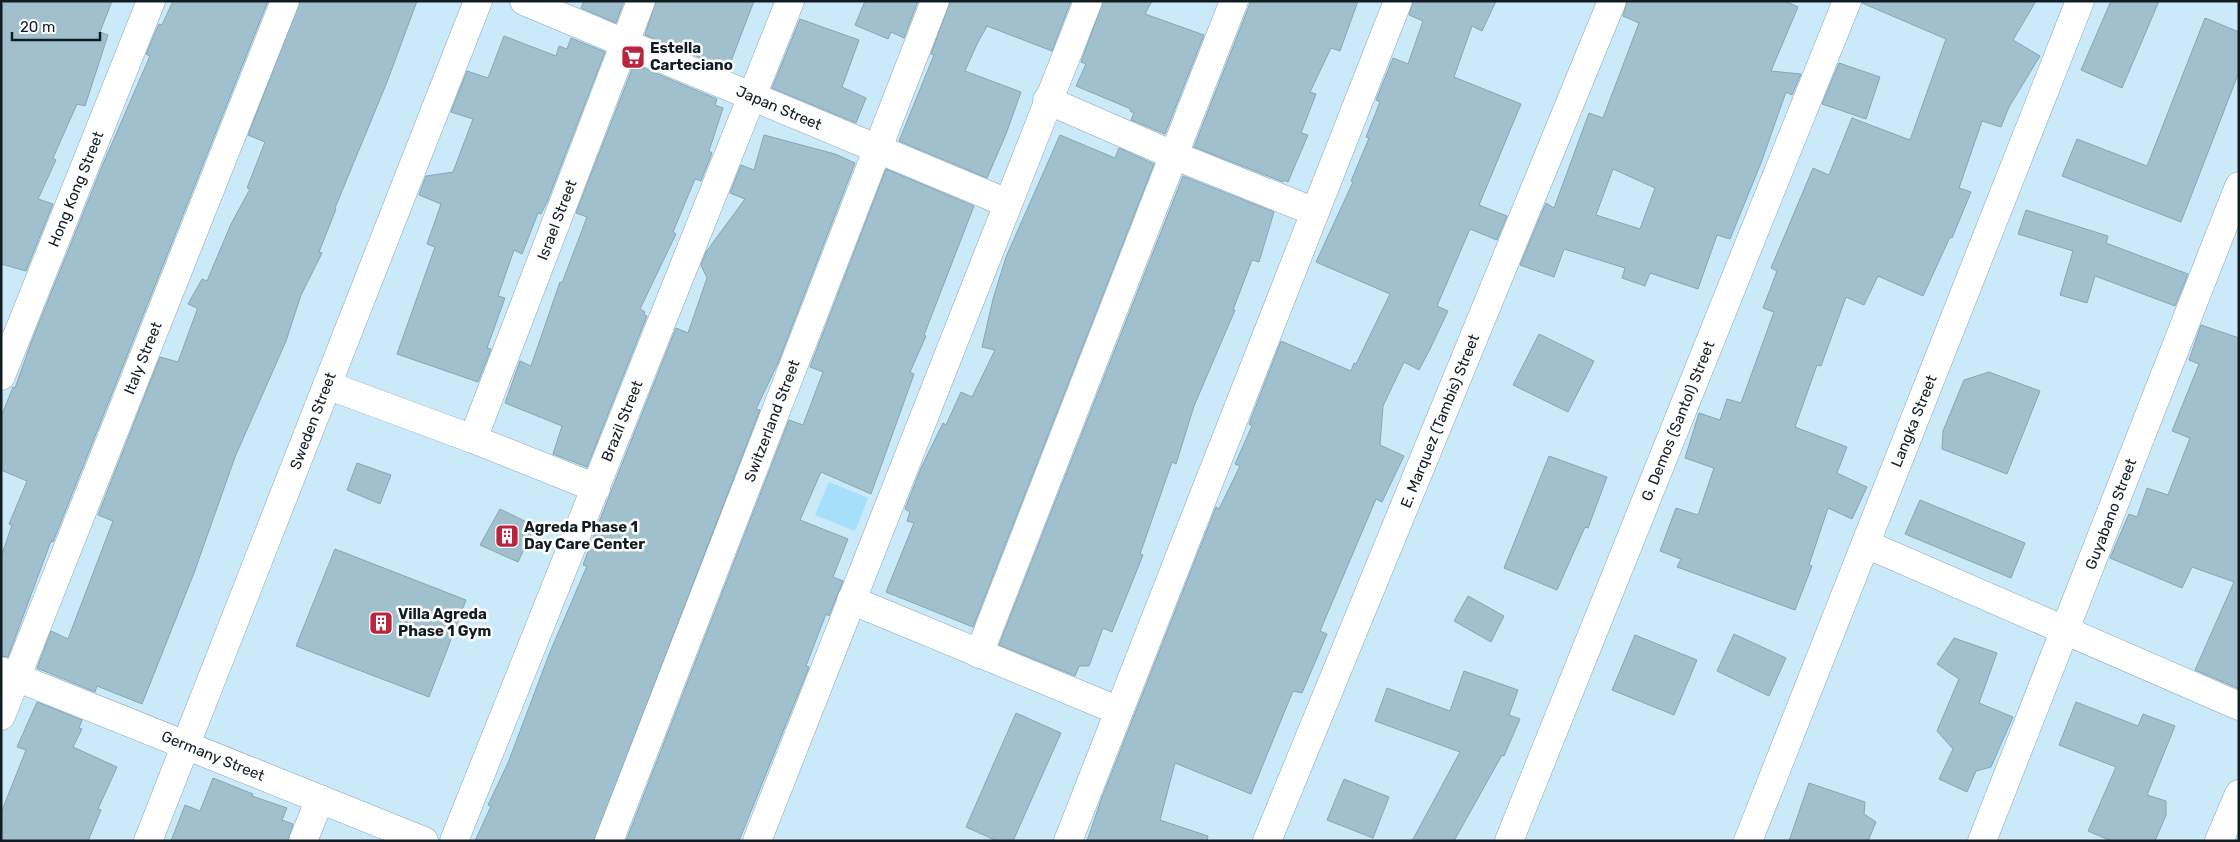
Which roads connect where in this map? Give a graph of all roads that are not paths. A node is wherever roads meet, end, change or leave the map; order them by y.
1 (151, 1) edge
2 (285, 1) edge
3 (478, 1) edge
4 (524, 1) edge
5 (641, 1) edge
6 (790, 1) edge
7 (935, 1) edge
8 (1088, 1) edge
9 (1234, 1) edge
10 (1398, 1) edge
11 (1612, 1) edge
12 (1847, 1) edge
13 (2080, 1) edge
14 (624, 43) junction
15 (752, 97) junction
16 (1047, 100) junction
17 (878, 149) junction
18 (1173, 155) junction
19 (2239, 186) edge
20 (1007, 203) junction
21 (1315, 212) junction
22 (1, 376) edge
23 (327, 384) junction
24 (473, 439) junction
25 (596, 488) junction
26 (1866, 544) junction
27 (851, 600) junction
28 (2066, 632) junction
29 (979, 654) junction
30 (9, 674) edge
31 (2239, 706) edge
32 (1119, 710) junction
33 (1, 716) edge
34 (186, 744) junction
35 (2239, 794) edge
36 (320, 799) junction
37 (148, 841) edge
38 (303, 841) edge
39 (424, 841) edge
40 (454, 841) edge
41 (608, 841) edge
42 (757, 841) edge
43 (1068, 841) edge
44 (1267, 841) edge
45 (1509, 841) edge
46 (1748, 841) edge
47 (1982, 841) edge
48 (2219, 841) edge

1 - 22 street, Hong Kong Street
2 - 30 street, Italy Street
3 - 23 street, Sweden Street
4 - 14 street, Japan Street
5 - 14 street, Israel Street
6 - 15 street, Brazil Street
7 - 17 street, Switzerland Street
8 - 16 street
9 - 18 street
10 - 21 street
11 - 44 street, E. Marquez (Tambis) Street
12 - 45 street, G. Demos (Santol) Street
13 - 26 street, Langka Street
14 - 15 street, Japan Street
14 - 24 street, Israel Street
15 - 17 street, Japan Street
15 - 25 street, Brazil Street
16 - 18 street
16 - 20 street
17 - 20 street, Japan Street
17 - 41 street, Switzerland Street
18 - 21 street
18 - 29 street
19 - 28 street, Guyabano Street
20 - 27 street
21 - 32 street
23 - 24 street
23 - 34 street, Sweden Street
24 - 25 street
25 - 40 street, Brazil Street
26 - 28 street
26 - 46 street, Langka Street
27 - 29 street
27 - 42 street
28 - 31 street
28 - 47 street, Guyabano Street
29 - 32 street
30 - 33 street, Italy Street
30 - 34 street, Germany Street
32 - 43 street
34 - 36 street, Germany Street
34 - 37 street, Sweden Street
35 - 48 street
36 - 38 street
36 - 39 street, Germany Street

